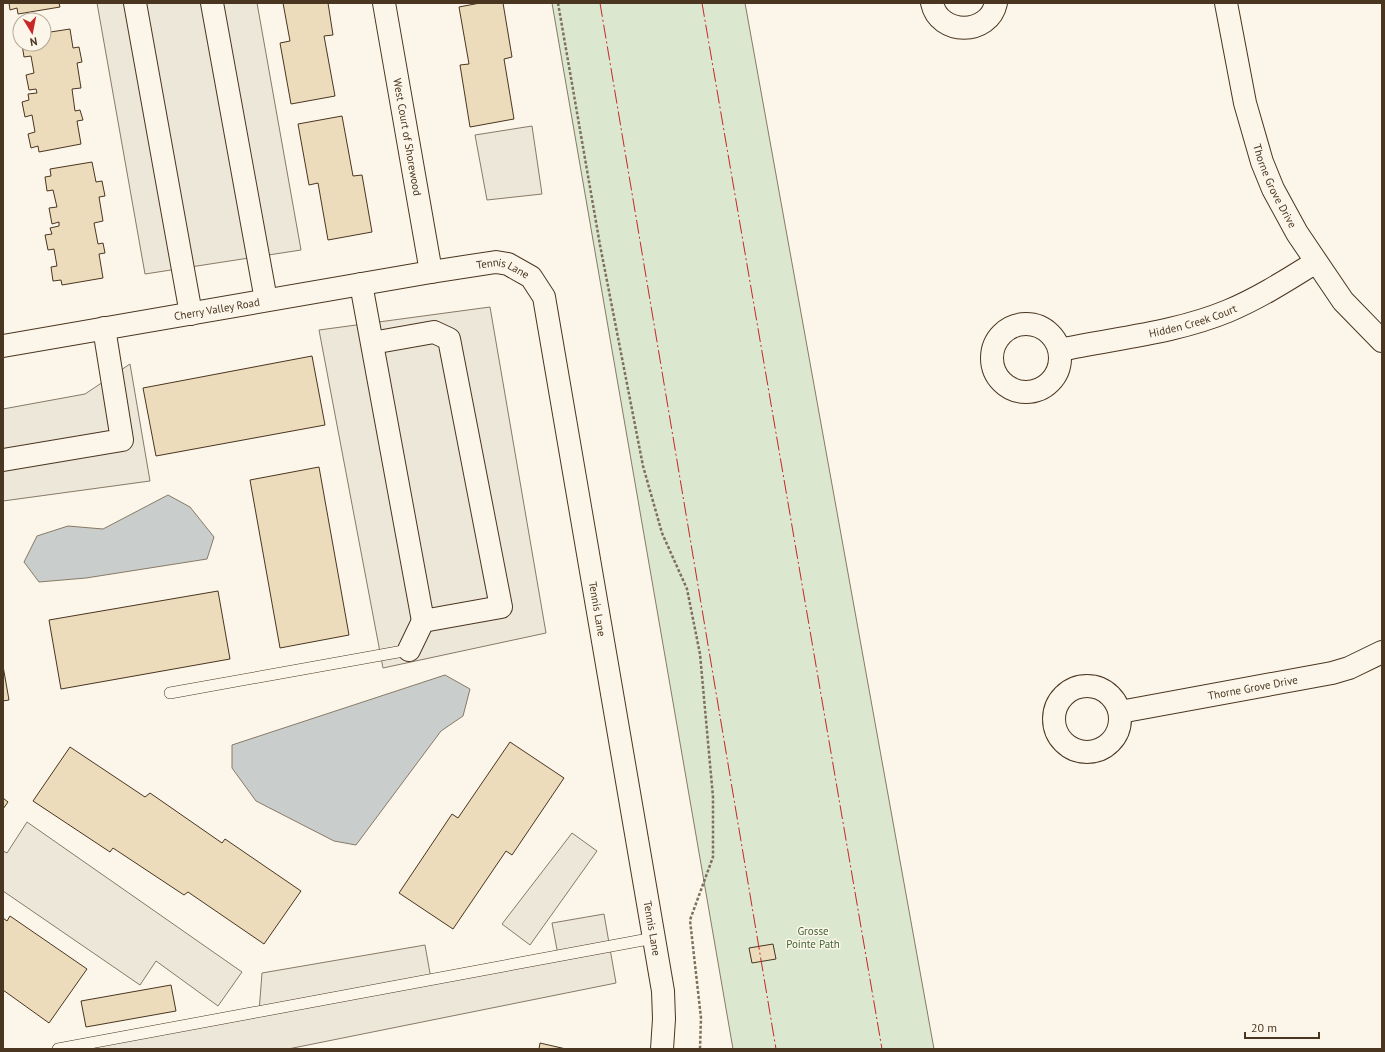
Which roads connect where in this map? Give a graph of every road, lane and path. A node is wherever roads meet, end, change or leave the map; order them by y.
1 (134, 3) edge
2 (212, 3) edge
3 (384, 3) edge
4 (558, 3) edge
5 (932, 3) edge
6 (996, 3) edge
7 (1226, 3) edge
8 (1316, 262) junction
9 (431, 272) junction
10 (361, 284) junction
11 (266, 300) junction
12 (191, 314) junction
13 (104, 328) junction
14 (1382, 340) edge
15 (372, 343) junction
16 (3, 346) edge
17 (1060, 350) dead end
18 (3, 460) edge
19 (422, 621) junction
20 (409, 650) joint
21 (1382, 652) edge
22 (170, 693) dead end
23 (1120, 712) dead end
24 (654, 938) junction
25 (58, 1049) edge
26 (662, 1049) edge
27 (700, 1049) edge

1 - 12 street
2 - 11 street
3 - 9 street, West Court of Shorewood
4 - 27 path
5 - 6 street
7 - 8 street, Thorne Grove Drive
8 - 14 street, Thorne Grove Drive
8 - 17 street, Hidden Creek Court
9 - 10 street, Cherry Valley Road
9 - 24 street, Tennis Lane
10 - 11 street, Cherry Valley Road
10 - 15 street
11 - 12 street, Cherry Valley Road
12 - 13 street, Cherry Valley Road
13 - 16 street, Cherry Valley Road
13 - 18 street
15 - 19 street
15 - 19 street
19 - 20 street
20 - 22 lane
21 - 23 street, Thorne Grove Drive
24 - 25 lane
24 - 26 street, Tennis Lane

